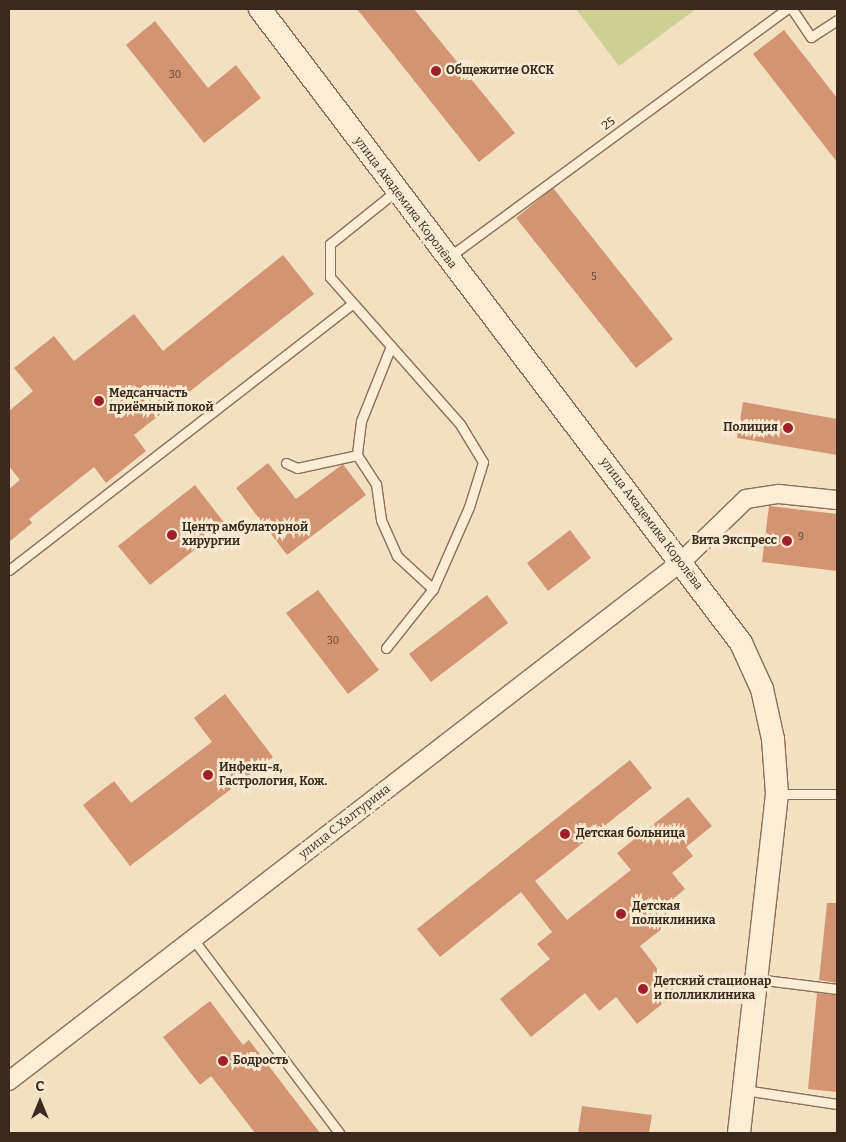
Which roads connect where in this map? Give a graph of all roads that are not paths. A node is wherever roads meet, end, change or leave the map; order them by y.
1 (260, 9) edge
2 (786, 9) edge
3 (792, 9) edge
4 (837, 20) edge
5 (396, 191) junction
6 (447, 259) junction
7 (353, 303) junction
8 (391, 346) junction
9 (357, 455) junction
10 (286, 463) dead end
11 (837, 500) edge
12 (681, 562) junction
13 (9, 570) edge
14 (433, 589) junction
15 (386, 648) dead end
16 (777, 794) junction
17 (837, 794) edge
18 (193, 939) junction
19 (754, 979) junction
20 (837, 989) edge
21 (9, 1081) edge
22 (744, 1090) junction
23 (837, 1104) edge
24 (339, 1133) edge
25 (738, 1133) edge

1 - 5 street, улица Академика Королёва
2 - 6 lane, 25
3 - 4 lane
5 - 6 street, улица Академика Королёва
5 - 7 lane
6 - 12 street, улица Академика Королёва
7 - 8 lane
7 - 13 lane
8 - 9 lane
8 - 14 lane
9 - 10 lane
9 - 14 lane
11 - 12 street, улица С.Халтурина
12 - 16 street, улица Академика Королёва
12 - 18 street, улица С.Халтурина
14 - 15 lane
16 - 17 lane
16 - 19 street, улица Академика Королёва
18 - 21 street, улица С.Халтурина
18 - 24 lane
19 - 20 lane
19 - 22 street, улица Академика Королёва
22 - 23 lane
22 - 25 street, улица Академика Королёва

